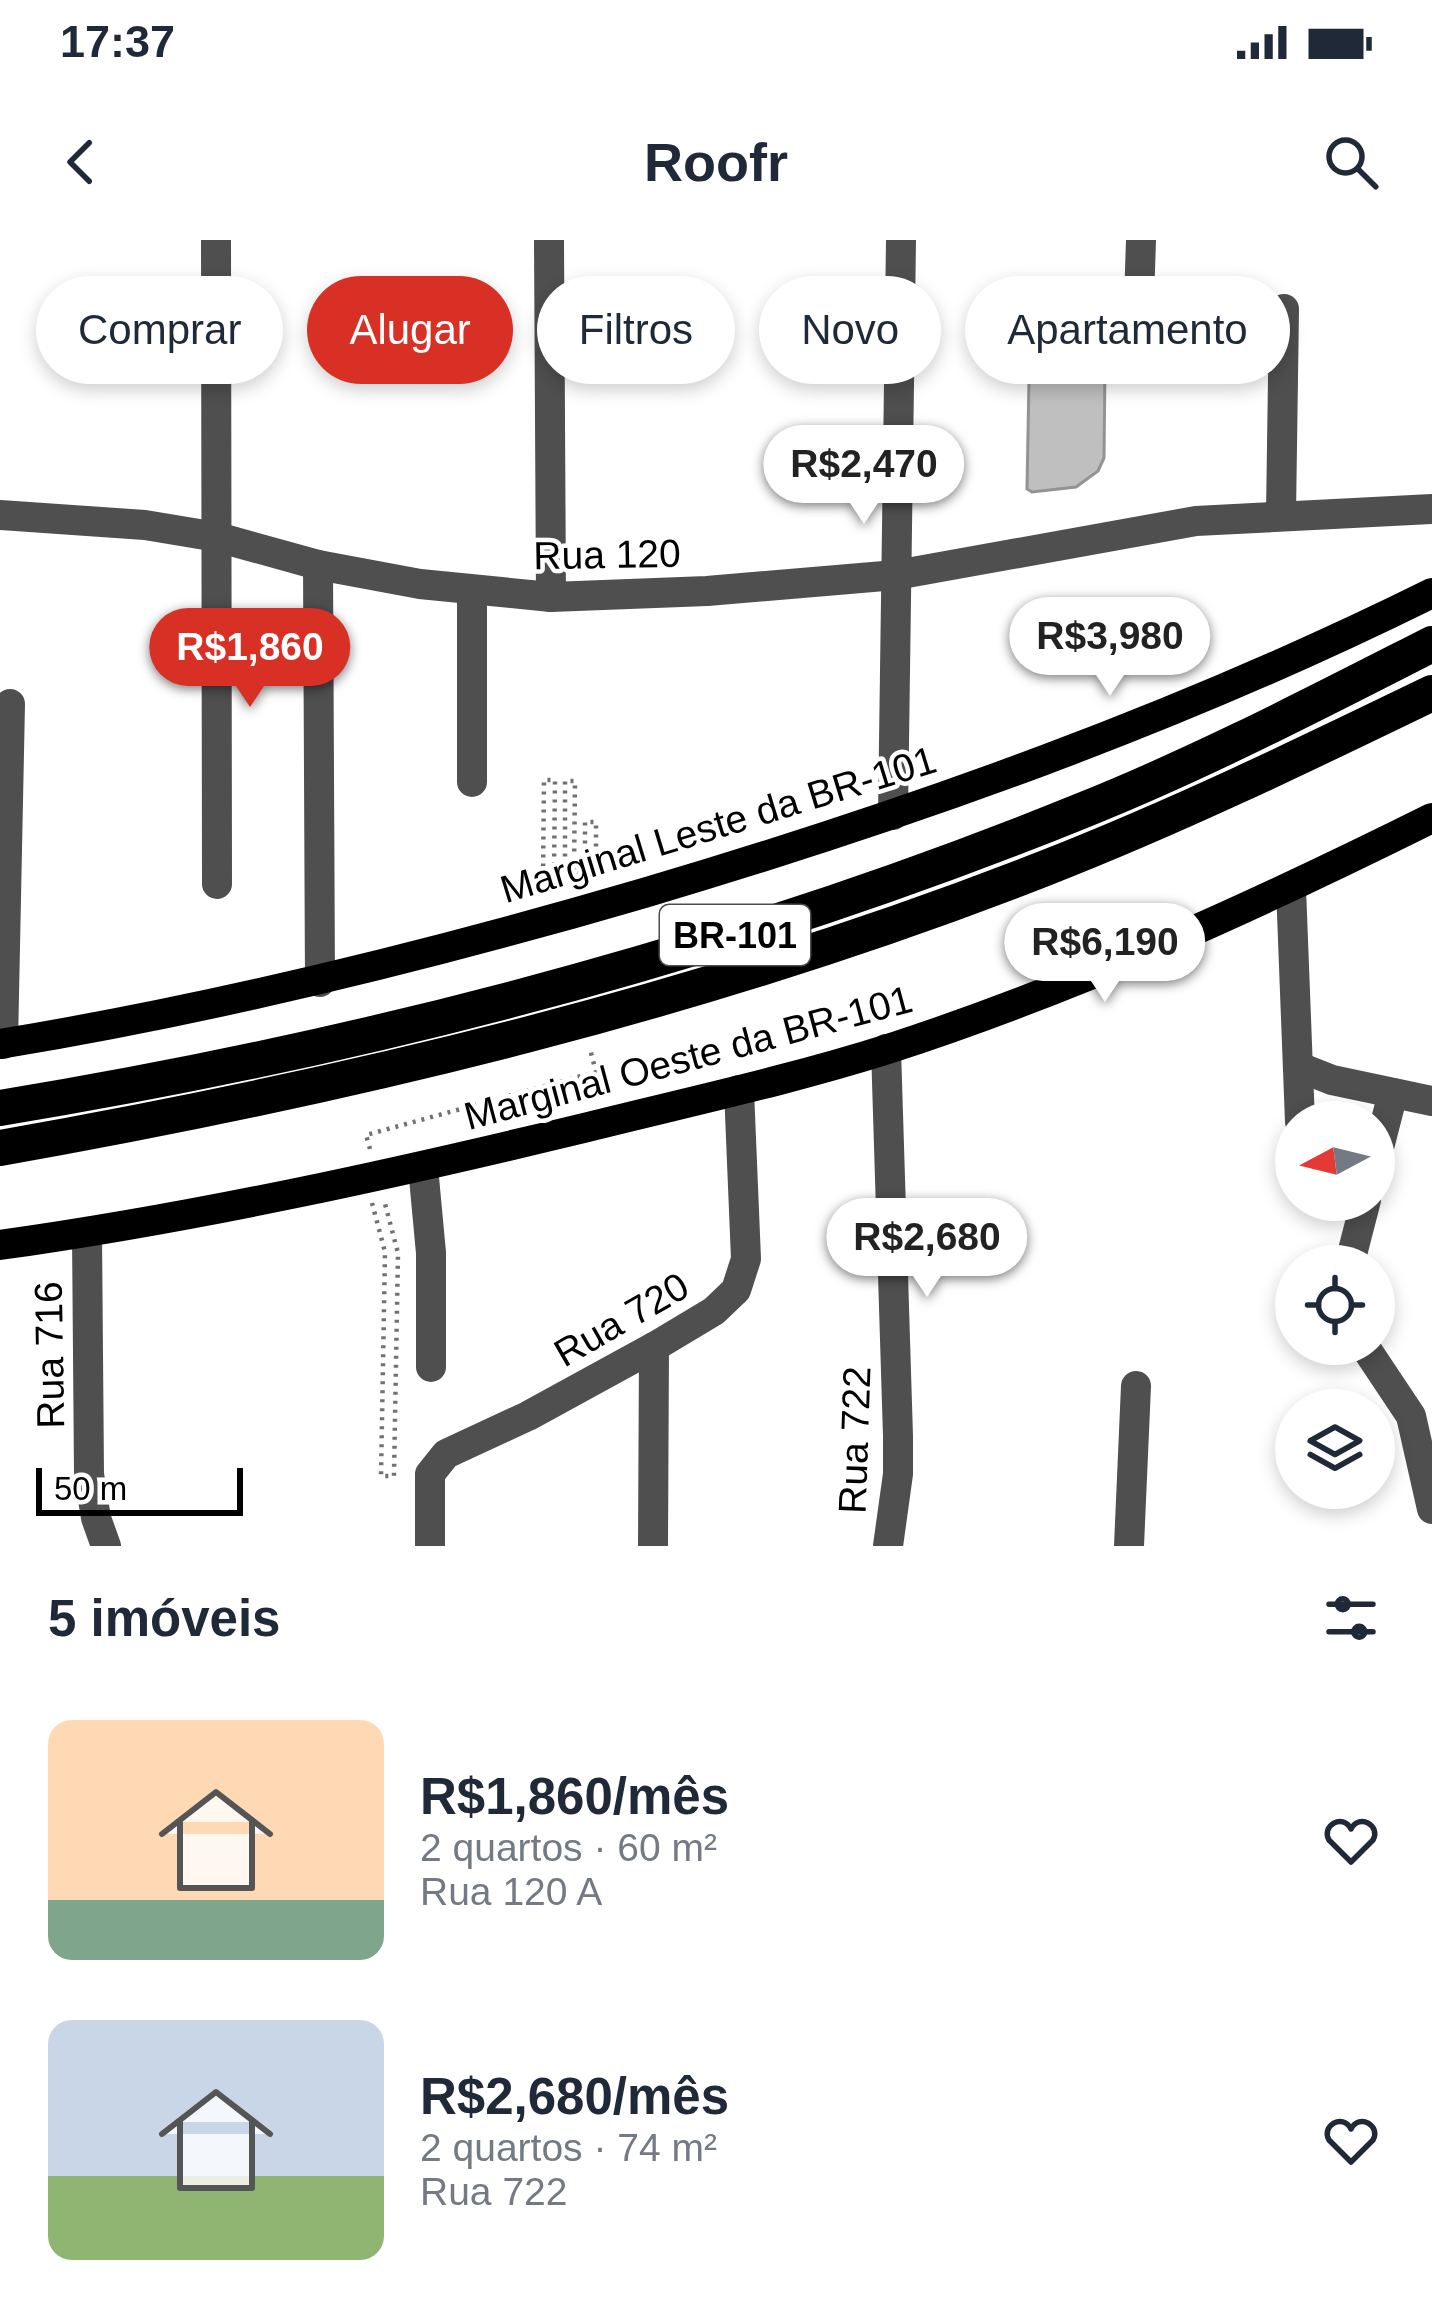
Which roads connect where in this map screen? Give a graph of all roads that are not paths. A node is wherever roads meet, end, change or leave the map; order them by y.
1 (216, 240) edge
2 (549, 240) edge
3 (901, 240) edge
4 (1141, 240) edge
5 (1140, 276) edge
6 (1283, 384) edge
7 (1432, 509) edge
8 (1281, 514) junction
9 (0, 515) edge
10 (217, 537) junction
11 (318, 565) junction
12 (896, 575) junction
13 (472, 592) junction
14 (1432, 593) edge
15 (551, 597) junction
16 (1432, 644) edge
17 (1432, 693) edge
18 (10, 704) dead end
19 (472, 782) dead end
20 (893, 815) junction
21 (1432, 818) edge
22 (217, 884) dead end
23 (1291, 888) junction
24 (320, 982) junction
25 (2, 1044) edge
26 (886, 1049) junction
27 (1299, 1067) junction
28 (739, 1090) junction
29 (1393, 1093) junction
30 (1300, 1101) edge
31 (1391, 1101) edge
32 (1432, 1101) edge
33 (0, 1108) edge
34 (0, 1148) edge
35 (423, 1167) junction
36 (87, 1233) junction
37 (0, 1245) edge
38 (654, 1348) junction
39 (1377, 1365) edge
40 (431, 1367) dead end
41 (1136, 1386) dead end
42 (1432, 1509) edge
43 (106, 1546) edge
44 (430, 1546) edge
45 (652, 1546) edge
46 (888, 1546) edge
47 (1129, 1546) edge

1 - 10 street
2 - 15 street
3 - 12 street
4 - 5 street
6 - 8 street
7 - 8 street, Rua 120
8 - 12 street, Rua 120
9 - 10 street, Rua 120
10 - 11 street, Rua 120
10 - 22 street
11 - 13 street, Rua 120
11 - 24 street
12 - 15 street, Rua 120
12 - 20 street
13 - 15 street, Rua 120
13 - 19 street
14 - 20 main road, Marginal Leste da BR-101
16 - 33 highway, BR-101
17 - 34 highway, BR-101
18 - 25 street
20 - 24 main road, Marginal Leste da BR-101
21 - 23 main road, Marginal Oeste da BR-101
23 - 26 main road, Marginal Oeste da BR-101
23 - 27 street
24 - 25 main road, Marginal Leste da BR-101
26 - 28 main road, Marginal Oeste da BR-101
26 - 46 street, Rua 722
27 - 29 street
27 - 30 street
28 - 35 main road, Marginal Oeste da BR-101
28 - 38 street, Rua 720
29 - 31 street
29 - 32 street
35 - 36 main road, Marginal Oeste da BR-101
35 - 40 street
36 - 37 main road, Marginal Oeste da BR-101
36 - 43 street, Rua 716
38 - 44 street, Rua 720
38 - 45 street
39 - 42 street
41 - 47 street

